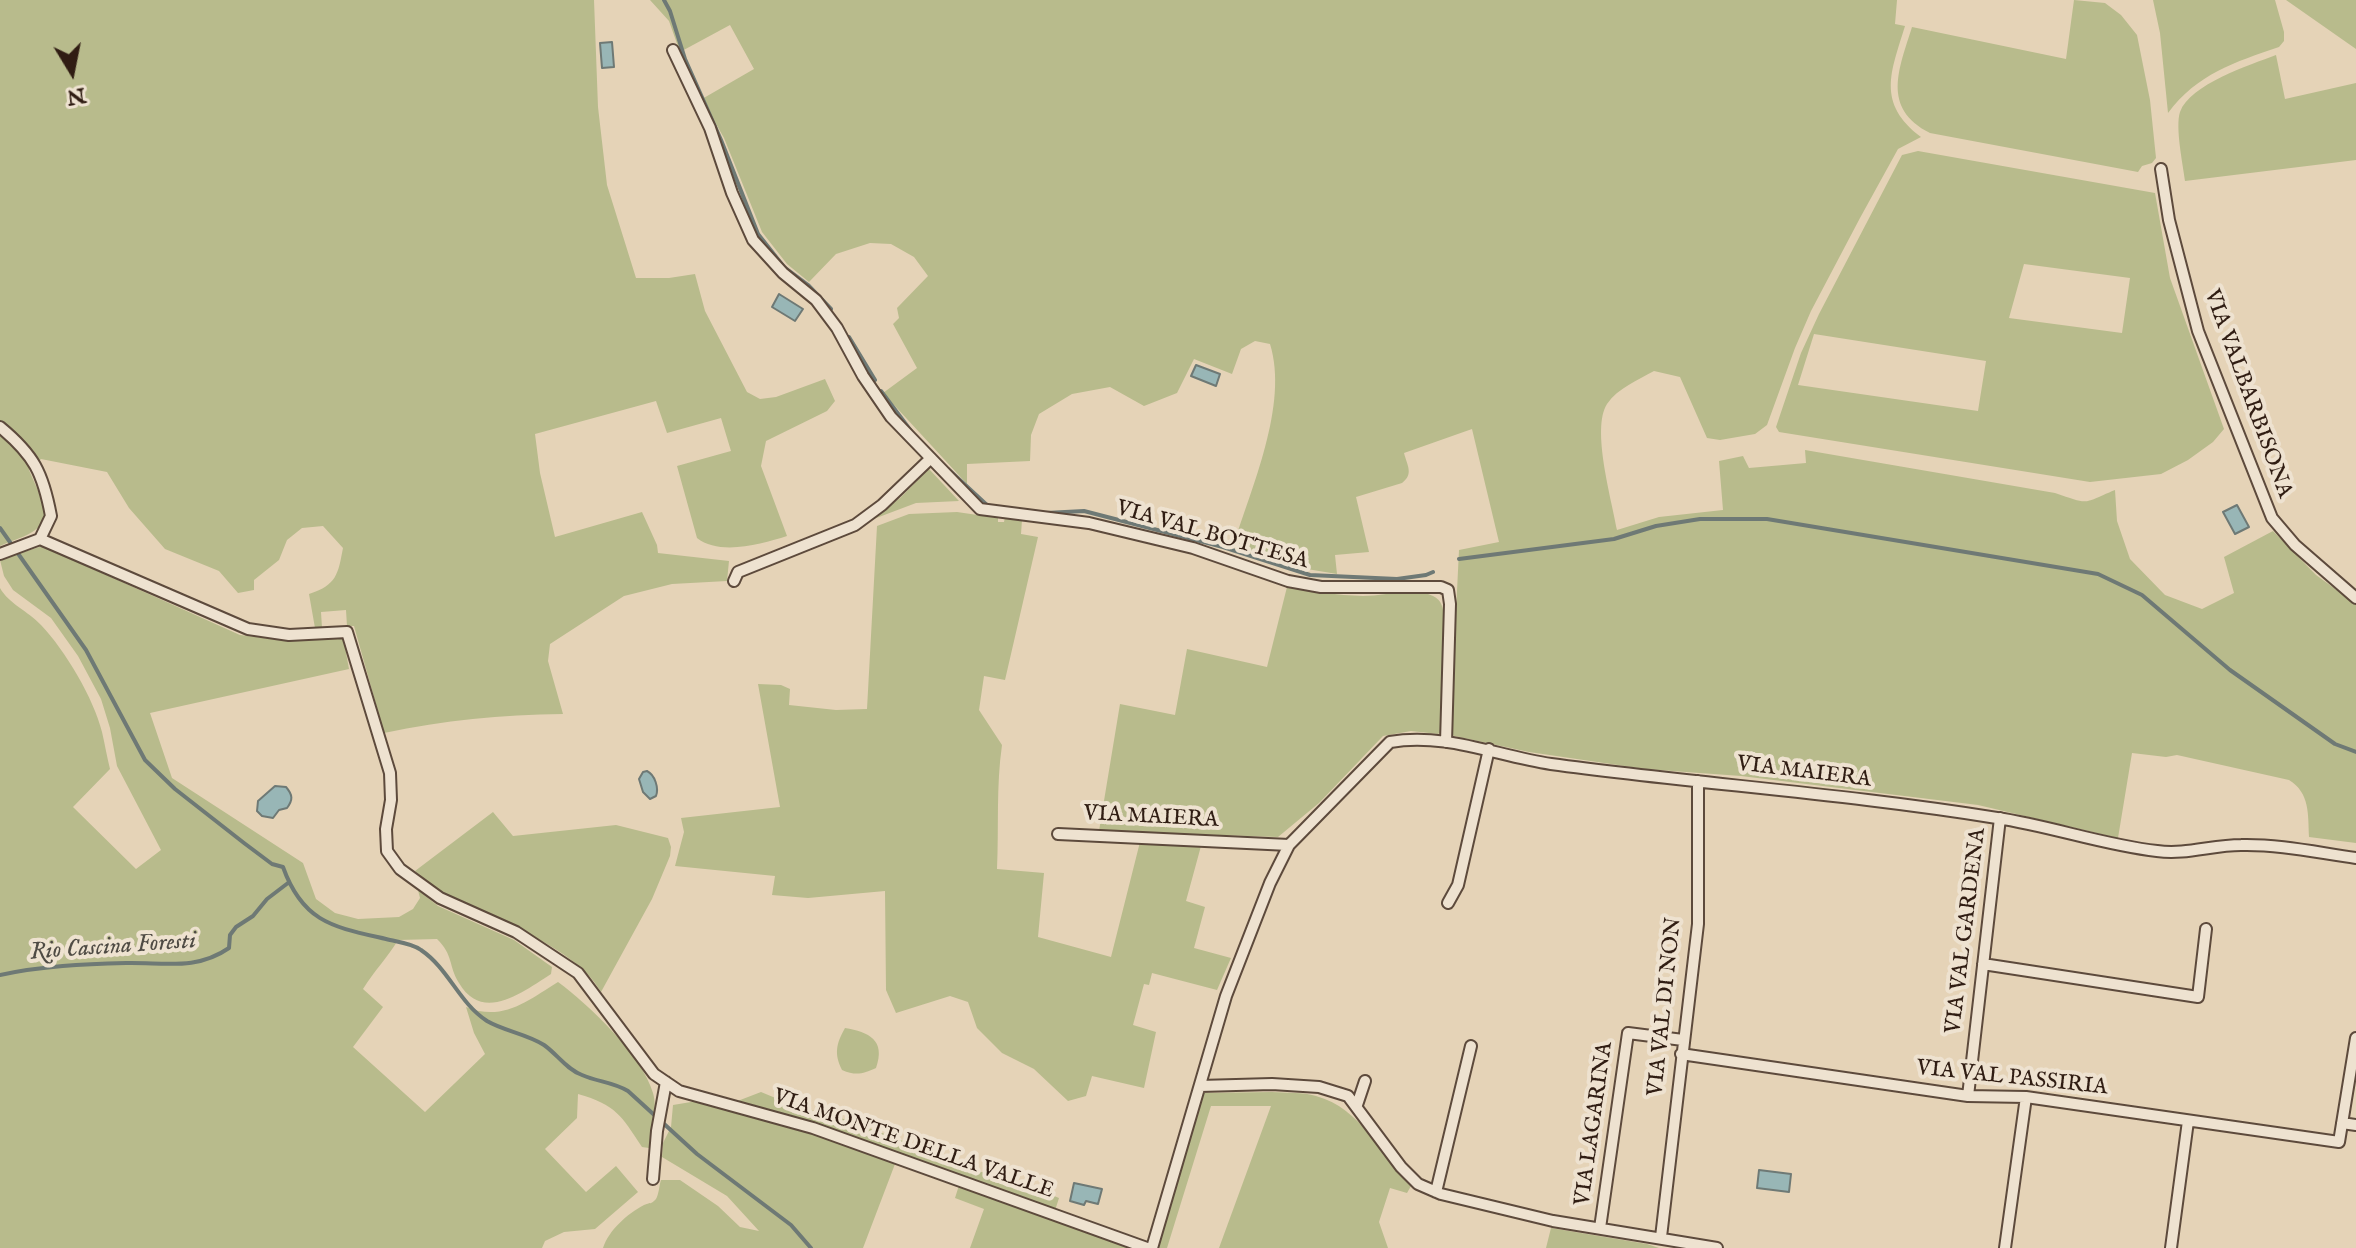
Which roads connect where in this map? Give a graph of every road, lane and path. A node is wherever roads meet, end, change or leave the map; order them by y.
1 (673, 50) dead end
2 (2161, 169) dead end
3 (0, 427) edge
4 (930, 459) junction
5 (40, 539) junction
6 (8, 550) edge
7 (734, 581) dead end
8 (2356, 598) edge
9 (1446, 742) junction
10 (1489, 749) junction
11 (1698, 781) junction
12 (2000, 818) junction
13 (1058, 834) dead end
14 (1289, 845) junction
15 (2356, 858) edge
16 (1448, 903) dead end
17 (2206, 929) dead end
18 (1983, 964) junction
19 (2356, 1038) edge
20 (1683, 1040) junction
21 (1471, 1046) dead end
22 (1681, 1054) junction
23 (1365, 1081) dead end
24 (666, 1082) junction
25 (1200, 1086) junction
26 (1968, 1096) junction
27 (2026, 1097) junction
28 (1357, 1105) junction
29 (2188, 1121) junction
30 (2342, 1123) junction
31 (2356, 1125) edge
32 (653, 1179) dead end
33 (1436, 1192) junction
34 (1600, 1228) junction
35 (1661, 1237) junction
36 (1150, 1248) edge
37 (1717, 1248) edge
38 (2005, 1248) edge
39 (2171, 1248) edge

1 - 4 street, VIA VAL BOTTESA
2 - 8 street, VIA VALBARBISONA
3 - 5 street
4 - 7 street
4 - 9 street, VIA VAL BOTTESA
5 - 6 street
5 - 24 street, VIA MONTE DELLA VALLE
9 - 10 street, VIA MAIERA
9 - 14 street, VIA MAIERA
10 - 11 street, VIA MAIERA
10 - 16 street
11 - 12 street, VIA MAIERA
11 - 20 street, VIA VAL DI NON
12 - 15 street, VIA MAIERA
12 - 18 street, VIA VAL GARDENA
13 - 14 street, VIA MAIERA
14 - 25 street, VIA MAIERA
17 - 18 street
18 - 26 street, VIA VAL GARDENA
19 - 30 street
20 - 22 street, VIA VAL DI NON
20 - 34 street, VIA LAGARINA
21 - 33 street
22 - 26 street, VIA VAL PASSIRIA
22 - 35 street, VIA VAL DI NON
23 - 28 street
24 - 32 street
24 - 36 street, VIA MONTE DELLA VALLE
25 - 28 street
25 - 36 street, VIA MONTE DELLA VALLE
26 - 27 street, VIA VAL PASSIRIA
27 - 29 street, VIA VAL PASSIRIA
27 - 38 street
28 - 33 street
29 - 30 street, VIA VAL PASSIRIA
29 - 39 street
30 - 31 street
33 - 34 street
34 - 35 street
35 - 37 street

